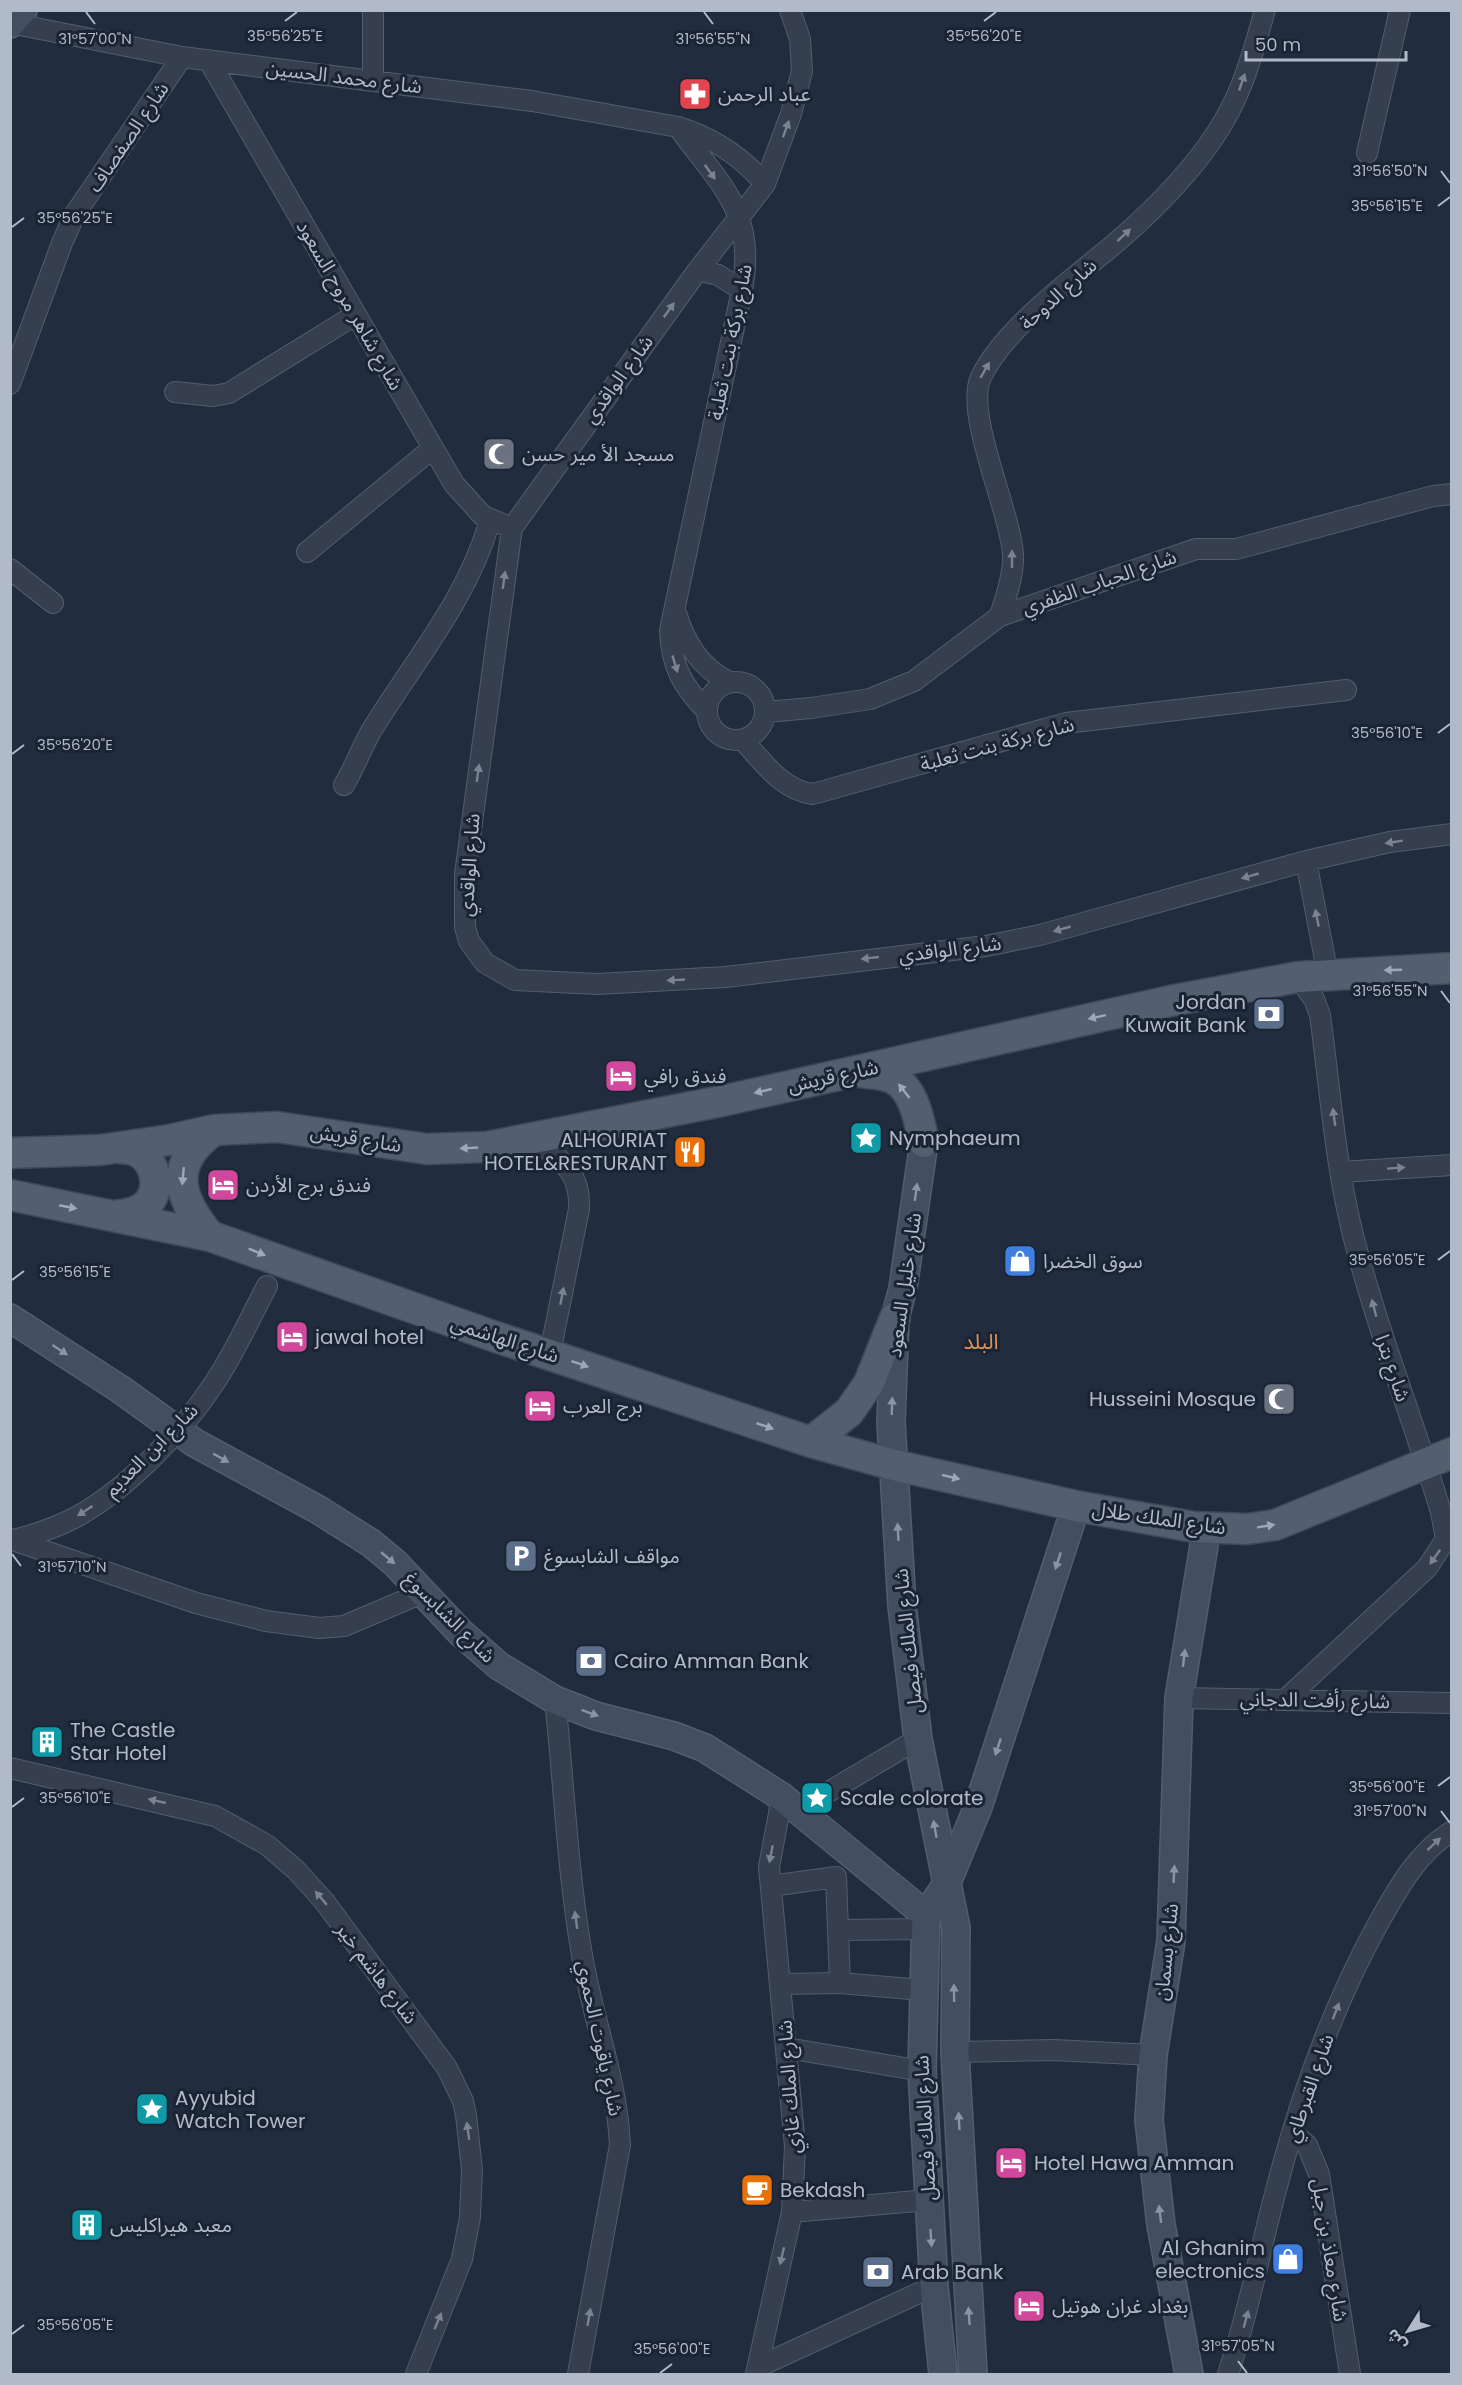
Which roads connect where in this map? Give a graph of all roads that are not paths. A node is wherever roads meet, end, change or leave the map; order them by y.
1 (373, 10) edge
2 (790, 10) edge
3 (1265, 10) edge
4 (1400, 10) edge
5 (14, 20) edge
6 (182, 57) junction
7 (209, 61) junction
8 (373, 81) junction
9 (678, 127) junction
10 (1366, 153) dead end
11 (765, 184) junction
12 (741, 218) junction
13 (698, 270) junction
14 (742, 290) junction
15 (355, 315) junction
16 (10, 384) edge
17 (175, 392) dead end
18 (433, 448) junction
19 (1452, 486) edge
20 (1442, 495) edge
21 (490, 520) junction
22 (512, 528) junction
23 (307, 552) dead end
24 (10, 569) edge
25 (53, 603) dead end
26 (674, 607) junction
27 (1000, 616) junction
28 (729, 682) junction
29 (1346, 690) dead end
30 (707, 711) junction
31 (766, 712) junction
32 (742, 740) junction
33 (344, 785) dead end
34 (1452, 834) edge
35 (1306, 861) junction
36 (1452, 968) edge
37 (1328, 975) junction
38 (1298, 977) junction
39 (854, 1071) junction
40 (214, 1130) junction
41 (535, 1139) junction
42 (924, 1142) joint
43 (119, 1148) junction
44 (10, 1153) edge
45 (1452, 1165) edge
46 (1341, 1172) junction
47 (10, 1195) edge
48 (114, 1216) junction
49 (210, 1236) junction
50 (267, 1286) dead end
51 (10, 1318) edge
52 (895, 1318) junction
53 (550, 1353) junction
54 (176, 1431) junction
55 (811, 1442) junction
56 (1439, 1458) edge
57 (894, 1465) junction
58 (1076, 1506) junction
59 (1207, 1527) junction
60 (12, 1539) edge
61 (422, 1593) junction
62 (1179, 1698) junction
63 (1286, 1699) junction
64 (555, 1700) junction
65 (1452, 1703) edge
66 (918, 1740) junction
67 (10, 1768) edge
68 (790, 1803) junction
69 (1452, 1831) edge
70 (856, 1857) junction
71 (836, 1877) junction
72 (771, 1886) junction
73 (945, 1887) junction
74 (926, 1922) junction
75 (838, 1930) junction
76 (840, 1983) junction
77 (780, 1984) junction
78 (923, 1990) junction
79 (787, 2048) junction
80 (956, 2052) junction
81 (1153, 2055) junction
82 (922, 2071) junction
83 (1293, 2133) junction
84 (928, 2200) junction
85 (792, 2212) junction
86 (934, 2286) junction
87 (757, 2371) edge
88 (416, 2374) edge
89 (578, 2374) edge
90 (943, 2374) edge
91 (973, 2374) edge
92 (1189, 2374) edge
93 (1228, 2374) edge
94 (1350, 2374) edge

1 - 8 street
11 -> 2 street, شارع الواقدي
27 -> 3 street, شارع الدوحة
4 - 10 street
5 - 6 street, شارع محمد الحسين
6 - 7 street, شارع محمد الحسين
6 - 16 street, شارع الصفصاف
7 - 8 street, شارع محمد الحسين
7 - 15 street, شارع شاهر مروح السعود
8 - 9 street, شارع محمد الحسين
9 - 11 street, شارع محمد الحسين
9 -> 12 street
11 - 12 street, شارع الواقدي
12 - 13 street, شارع الواقدي
12 - 14 street, شارع بركة بنت ثعلبة
13 - 14 street
22 -> 13 street, شارع الواقدي
14 - 26 street, شارع بركة بنت ثعلبة
15 - 17 street
15 - 18 street, شارع شاهر مروح السعود
18 - 21 street, شارع شاهر مروح السعود
18 - 23 street
19 - 20 street, شارع الحباب الظفري
20 - 27 street, شارع الحباب الظفري
21 - 22 street, شارع شاهر مروح السعود
21 - 33 street
35 -> 22 street, شارع الواقدي
24 - 25 street
26 - 28 street
26 -> 30 street, شارع بركة بنت ثعلبة
27 - 31 street, شارع الحباب الظفري
28 - 30 street
28 - 31 street
29 - 32 street, شارع بركة بنت ثعلبة
30 - 32 street
31 - 32 street
34 -> 35 street, شارع الواقدي
37 -> 35 street
36 -> 37 main road, شارع قريش
37 - 38 main road, شارع قريش
38 -> 39 main road, شارع قريش
46 -> 38 street, شارع بترا
39 -> 41 main road, شارع قريش
42 -> 39 main road
41 -> 40 main road, شارع قريش
40 - 43 main road
40 -> 49 main road
53 -> 41 street
52 -> 42 main road, شارع خليل السعود
43 - 44 main road
43 - 48 main road
46 -> 45 street
56 -> 46 street, شارع بترا
47 -> 48 main road, شارع الهاشمي
48 - 49 main road, شارع الهاشمي
49 -> 53 main road, شارع الهاشمي
50 - 54 street, شارع ابن العديم
51 -> 54 main road, شارع الشابسوغ
52 - 55 main road
57 -> 52 main road, شارع خليل السعود
53 -> 55 main road, شارع الهاشمي
54 -> 60 street, شارع ابن العديم
54 -> 61 main road, شارع الشابسوغ
55 - 57 main road, شارع الهاشمي
59 -> 56 main road, شارع الملك طلال
56 -> 63 street, شارع بترا
57 -> 58 main road, شارع الملك طلال
66 -> 57 main road, شارع الملك فيصل
58 - 59 main road, شارع الملك طلال
58 -> 73 main road
62 -> 59 main road, شارع بسمان
60 - 61 street
61 - 64 main road, شارع الشابسوغ
62 - 63 street, شارع رأفت الدجاني
81 -> 62 main road, شارع بسمان
63 - 65 street, شارع رأفت الدجاني
64 -> 68 main road, شارع الشابسوغ
89 -> 64 street, شارع ياقوت الحموي
66 - 68 street
73 -> 66 main road, شارع الملك فيصل
88 -> 67 street, شارع هاشم خير
68 - 70 main road, شارع الشابسوغ
68 -> 72 street, شارع الملك غازي
83 -> 69 street, شارع القبرطاي
70 - 71 street
70 - 74 main road, شارع الشابسوغ
71 - 72 street
71 - 75 street
72 - 77 street, شارع الملك غازي
73 - 74 main road
80 -> 73 main road, شارع الملك فيصل
74 - 75 street
74 - 78 main road, شارع الملك فيصل
75 - 76 street
76 - 77 street
76 - 78 street
77 - 79 street, شارع الملك غازي
78 - 82 main road, شارع الملك فيصل
79 - 82 street
79 - 85 street, شارع الملك غازي
80 - 81 street
91 -> 80 main road, شارع الملك فيصل
92 -> 81 main road, شارع بسمان
82 - 84 main road, شارع الملك فيصل
93 -> 83 street, شارع القبرطاي
83 - 94 street, شارع معاذ بن جبل
84 - 85 street
84 -> 86 main road, شارع الملك فيصل
85 -> 87 street, شارع الملك غازي
86 - 87 street
86 - 90 main road, شارع الملك فيصل

